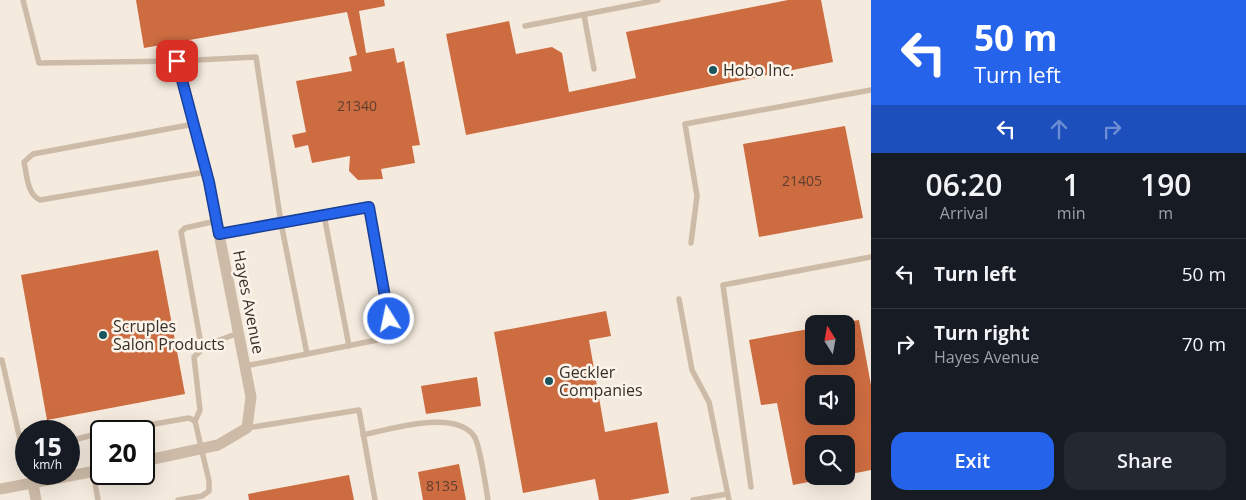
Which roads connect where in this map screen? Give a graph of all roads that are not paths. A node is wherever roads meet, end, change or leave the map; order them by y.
1 (23, 0) edge
2 (658, 0) edge
3 (584, 15) junction
4 (525, 26) dead end
5 (177, 61) junction
6 (594, 69) dead end
7 (871, 90) edge
8 (194, 124) junction
9 (207, 177) junction
10 (324, 215) junction
11 (216, 221) junction
12 (281, 223) junction
13 (219, 234) junction
14 (691, 243) dead end
15 (871, 257) edge
16 (679, 299) dead end
17 (239, 333) junction
18 (350, 346) junction
19 (202, 350) junction
20 (307, 354) junction
21 (0, 360) edge
22 (245, 366) junction
23 (16, 420) edge
24 (195, 421) junction
25 (155, 424) edge
26 (247, 428) junction
27 (363, 435) junction
28 (202, 449) junction
29 (155, 459) edge
30 (15, 484) edge
31 (32, 485) edge
32 (98, 485) edge
33 (751, 487) dead end
34 (0, 489) edge
35 (728, 497) edge
36 (36, 500) edge
37 (98, 500) edge
38 (178, 500) edge
39 (376, 500) edge
40 (488, 500) edge
41 (693, 500) edge

1 - 5 lane
2 - 3 lane
3 - 4 lane
3 - 6 lane
5 - 8 lane
5 - 12 lane
7 - 14 lane
8 - 9 lane
8 - 9 lane
9 - 11 street, Hayes Avenue
10 - 12 lane
10 - 18 lane
10 - 18 lane
11 - 13 street, Hayes Avenue
11 - 19 lane
12 - 13 lane
12 - 20 lane
13 - 17 street, Hayes Avenue
15 - 33 lane
16 - 35 lane
17 - 19 lane
17 - 22 street, Hayes Avenue
18 - 20 lane
19 - 24 lane
20 - 22 lane
21 - 23 lane
22 - 26 street, Hayes Avenue
24 - 25 lane
24 - 28 lane
26 - 27 lane
26 - 28 street
27 - 39 lane
27 - 40 lane
28 - 29 street
28 - 38 lane
30 - 34 street
31 - 36 street
32 - 37 lane
35 - 41 lane

